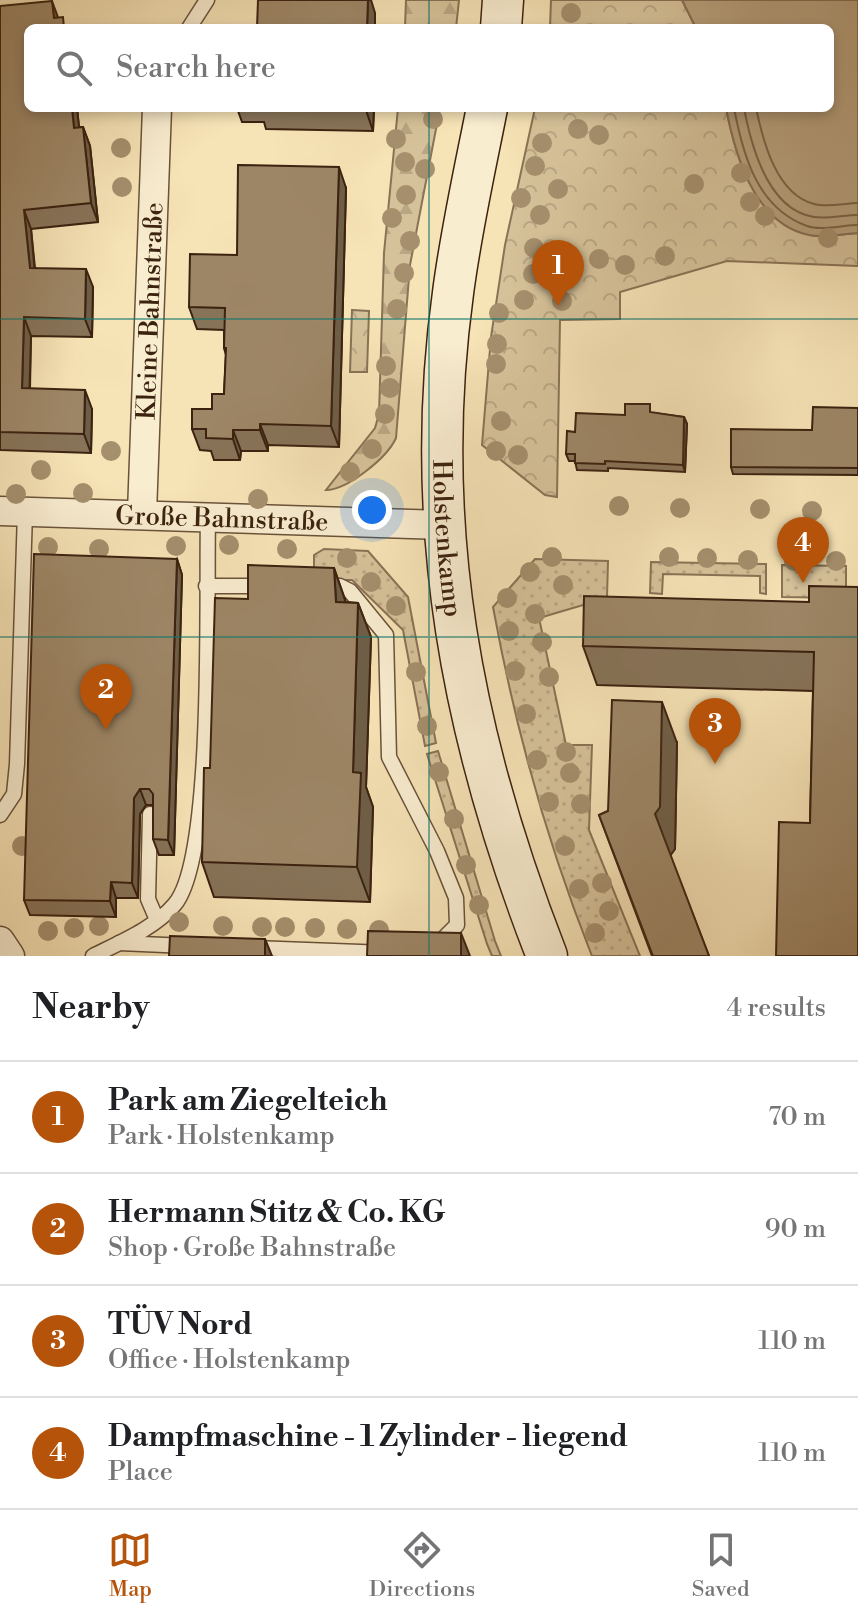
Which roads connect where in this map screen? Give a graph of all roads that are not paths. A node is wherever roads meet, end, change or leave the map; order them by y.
1 (207, 0) edge
2 (503, 0) edge
3 (192, 24) edge
4 (501, 24) edge
5 (157, 112) edge
6 (486, 112) edge
7 (12, 512) edge
8 (142, 513) junction
9 (208, 517) junction
10 (443, 525) junction
11 (206, 586) junction
12 (277, 586) edge
13 (305, 586) edge
14 (150, 814) edge
15 (0, 815) edge
16 (157, 920) junction
17 (0, 941) edge
18 (119, 943) junction
19 (207, 946) edge
20 (236, 948) edge
21 (341, 954) edge
22 (10, 956) edge
23 (93, 956) edge
24 (547, 956) edge

1 - 3 lane
2 - 4 main road
5 - 8 street, Kleine Bahnstraße
6 - 10 main road, Holstenkamp
7 - 8 street, Große Bahnstraße
7 - 15 lane
8 - 9 street, Große Bahnstraße
9 - 10 street, Große Bahnstraße
9 - 11 lane
10 - 24 main road, Holstenkamp
11 - 12 lane
11 - 16 lane
13 - 21 lane
14 - 16 lane
16 - 18 lane
17 - 22 street
18 - 19 lane
18 - 23 lane
20 - 21 lane

